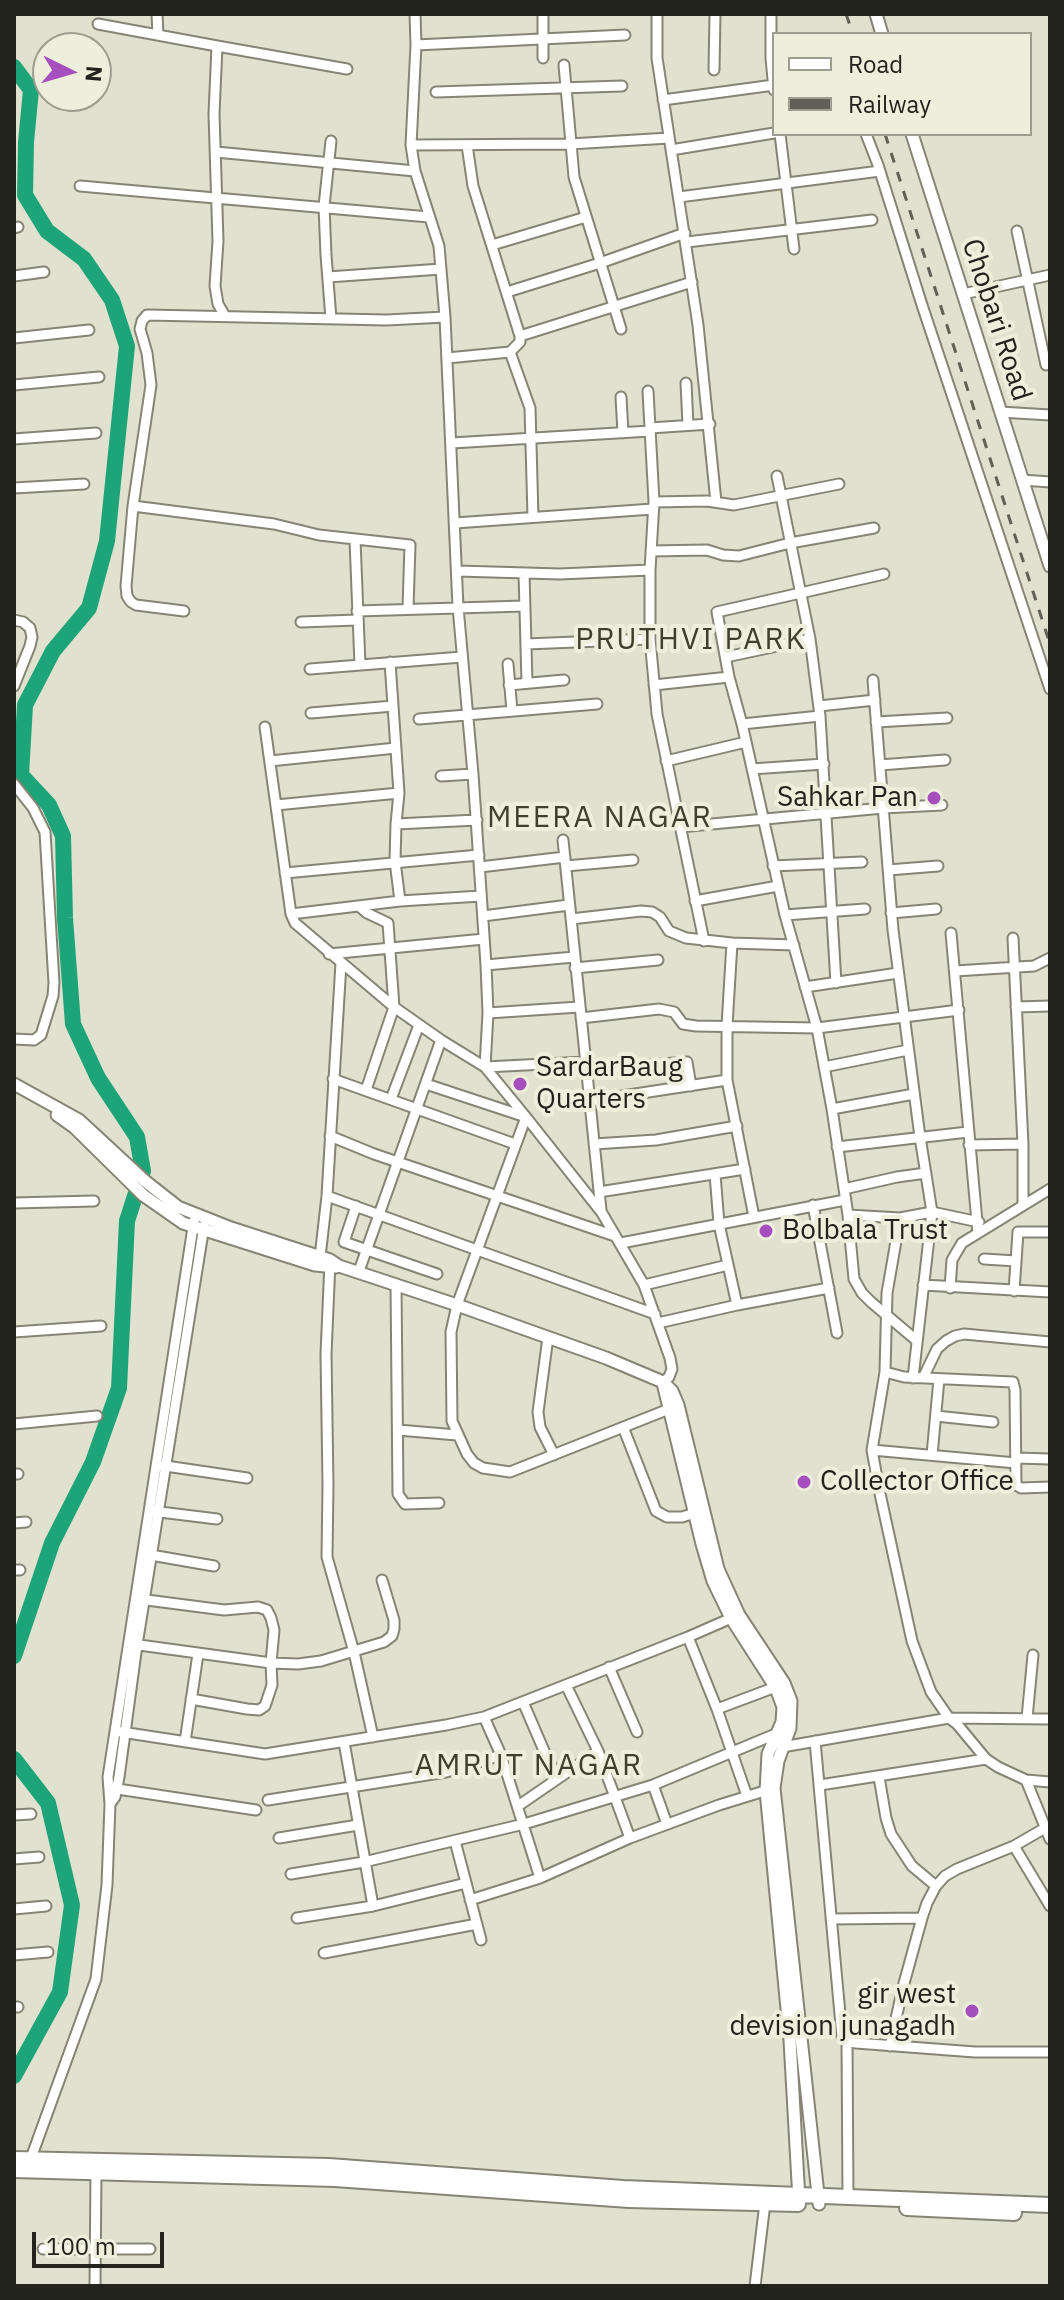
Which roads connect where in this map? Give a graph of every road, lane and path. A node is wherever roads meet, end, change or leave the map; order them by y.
1 (157, 14) edge
2 (415, 14) edge
3 (543, 14) edge
4 (657, 14) edge
5 (715, 14) edge
6 (771, 14) edge
7 (98, 24) dead end
8 (158, 35) junction
9 (625, 35) dead end
10 (772, 38) edge
11 (544, 39) junction
12 (416, 45) junction
13 (217, 46) junction
14 (543, 58) dead end
15 (564, 65) dead end
16 (347, 69) dead end
17 (714, 70) dead end
18 (622, 86) dead end
19 (772, 86) edge
20 (566, 87) junction
21 (436, 92) dead end
22 (663, 100) junction
23 (772, 133) edge
24 (780, 136) edge
25 (867, 136) edge
26 (913, 136) edge
27 (669, 138) junction
28 (331, 141) dead end
29 (570, 144) junction
30 (411, 145) junction
31 (467, 145) junction
32 (671, 150) junction
33 (216, 152) junction
34 (329, 162) junction
35 (415, 171) junction
36 (880, 171) junction
37 (787, 183) junction
38 (80, 186) dead end
39 (218, 196) junction
40 (679, 197) junction
41 (324, 206) junction
42 (429, 217) junction
43 (586, 217) junction
44 (872, 220) dead end
45 (792, 229) junction
46 (1017, 231) dead end
47 (686, 238) junction
48 (492, 245) junction
49 (794, 249) dead end
50 (600, 263) junction
51 (441, 269) junction
52 (44, 272) dead end
53 (1050, 275) edge
54 (14, 276) edge
55 (328, 277) junction
56 (1028, 279) junction
57 (692, 282) junction
58 (507, 292) junction
59 (963, 294) junction
60 (614, 308) junction
61 (225, 316) junction
62 (445, 317) junction
63 (331, 319) junction
64 (1050, 320) edge
65 (1037, 323) junction
66 (621, 329) dead end
67 (89, 330) dead end
68 (520, 336) junction
69 (14, 338) edge
70 (510, 352) junction
71 (447, 358) junction
72 (1050, 364) edge
73 (99, 377) dead end
74 (686, 383) dead end
75 (14, 385) edge
76 (648, 391) dead end
77 (621, 397) dead end
78 (1000, 412) junction
79 (1050, 415) edge
80 (710, 424) junction
81 (688, 425) junction
82 (650, 430) junction
83 (96, 433) dead end
84 (623, 433) junction
85 (14, 439) edge
86 (530, 439) junction
87 (452, 443) junction
88 (777, 476) dead end
89 (1022, 480) junction
90 (1050, 482) edge
91 (84, 484) dead end
92 (839, 484) dead end
93 (14, 488) edge
94 (781, 496) junction
95 (716, 502) junction
96 (133, 506) junction
97 (653, 506) junction
98 (533, 517) junction
99 (455, 523) junction
100 (874, 528) dead end
101 (355, 540) junction
102 (790, 543) junction
103 (651, 551) junction
104 (1050, 566) edge
105 (650, 570) junction
106 (458, 571) junction
107 (524, 573) junction
108 (884, 574) dead end
109 (800, 593) junction
110 (524, 606) junction
111 (458, 607) junction
112 (408, 608) junction
113 (184, 611) dead end
114 (357, 615) junction
115 (14, 620) edge
116 (301, 622) dead end
117 (650, 639) junction
118 (810, 639) junction
119 (526, 644) junction
120 (462, 657) junction
121 (726, 657) junction
122 (390, 662) junction
123 (508, 664) dead end
124 (360, 665) junction
125 (310, 669) dead end
126 (729, 677) junction
127 (564, 680) dead end
128 (873, 680) dead end
129 (527, 683) junction
130 (509, 685) junction
131 (654, 685) junction
132 (14, 686) edge
133 (1050, 689) edge
134 (875, 700) junction
135 (597, 704) dead end
136 (393, 706) junction
137 (512, 711) junction
138 (820, 711) junction
139 (311, 713) dead end
140 (467, 715) junction
141 (947, 718) dead end
142 (419, 719) dead end
143 (876, 722) junction
144 (742, 724) junction
145 (265, 727) dead end
146 (746, 742) junction
147 (396, 748) junction
148 (945, 760) dead end
149 (270, 761) junction
150 (666, 761) junction
151 (824, 764) junction
152 (880, 765) junction
153 (752, 769) junction
154 (473, 774) junction
155 (441, 776) dead end
156 (14, 784) edge
157 (399, 793) junction
158 (276, 805) junction
159 (942, 805) dead end
160 (883, 808) junction
161 (828, 815) junction
162 (477, 820) junction
163 (763, 820) junction
164 (396, 824) junction
165 (680, 827) junction
166 (563, 840) dead end
167 (479, 855) junction
168 (633, 860) dead end
169 (395, 861) junction
170 (565, 862) junction
171 (862, 862) dead end
172 (830, 863) junction
173 (773, 866) junction
174 (938, 866) dead end
175 (480, 867) junction
176 (888, 870) junction
177 (285, 873) junction
178 (778, 886) junction
179 (481, 896) junction
180 (400, 901) junction
181 (695, 901) junction
182 (569, 905) junction
183 (359, 906) junction
184 (865, 909) dead end
185 (936, 909) dead end
186 (832, 912) junction
187 (891, 913) junction
188 (291, 914) junction
189 (785, 915) junction
190 (483, 916) junction
191 (571, 919) junction
192 (951, 933) dead end
193 (1013, 938) dead end
194 (484, 939) junction
195 (704, 941) junction
196 (732, 943) junction
197 (794, 945) junction
198 (391, 947) junction
199 (329, 954) junction
200 (1050, 958) edge
201 (658, 960) dead end
202 (575, 962) junction
203 (341, 963) junction
204 (486, 965) junction
205 (1014, 967) junction
206 (955, 971) junction
207 (898, 973) junction
208 (836, 983) junction
209 (805, 987) junction
210 (1050, 1006) edge
211 (394, 1007) junction
212 (579, 1007) junction
213 (1016, 1007) junction
214 (959, 1010) junction
215 (488, 1013) junction
216 (903, 1016) junction
217 (581, 1018) junction
218 (419, 1025) junction
219 (727, 1026) junction
220 (817, 1028) junction
221 (14, 1039) edge
222 (441, 1040) junction
223 (908, 1050) junction
224 (586, 1066) junction
225 (485, 1067) junction
226 (824, 1067) junction
227 (333, 1079) junction
228 (727, 1080) junction
229 (14, 1084) edge
230 (426, 1084) junction
231 (691, 1086) junction
232 (366, 1090) junction
233 (14, 1092) edge
234 (914, 1094) junction
235 (391, 1099) junction
236 (589, 1101) junction
237 (418, 1109) junction
238 (832, 1109) junction
239 (526, 1117) junction
240 (737, 1126) junction
241 (968, 1132) junction
242 (90, 1136) junction
243 (330, 1136) junction
244 (920, 1137) junction
245 (515, 1144) junction
246 (594, 1144) junction
247 (1023, 1144) junction
248 (969, 1145) junction
249 (837, 1147) junction
250 (105, 1150) junction
251 (399, 1162) junction
252 (745, 1169) junction
253 (926, 1173) junction
254 (715, 1174) junction
255 (1050, 1189) edge
256 (599, 1192) junction
257 (844, 1194) junction
258 (327, 1196) junction
259 (496, 1196) junction
260 (94, 1201) dead end
261 (14, 1203) edge
262 (813, 1205) junction
263 (1023, 1205) junction
264 (356, 1206) junction
265 (932, 1212) junction
266 (602, 1213) junction
267 (379, 1215) junction
268 (848, 1215) junction
269 (754, 1217) junction
270 (900, 1218) junction
271 (977, 1221) junction
272 (199, 1222) junction
273 (719, 1224) junction
274 (989, 1226) junction
275 (1050, 1232) edge
276 (978, 1233) junction
277 (618, 1239) junction
278 (367, 1250) junction
279 (478, 1251) junction
280 (984, 1259) dead end
281 (1016, 1261) junction
282 (329, 1262) junction
283 (728, 1265) junction
284 (359, 1271) junction
285 (437, 1274) dead end
286 (396, 1284) junction
287 (644, 1285) junction
288 (923, 1285) junction
289 (829, 1288) junction
290 (950, 1288) junction
291 (1014, 1291) junction
292 (1050, 1292) edge
293 (457, 1305) junction
294 (737, 1305) junction
295 (887, 1315) junction
296 (656, 1319) junction
297 (101, 1326) dead end
298 (14, 1332) edge
299 (837, 1333) dead end
300 (548, 1337) junction
301 (916, 1340) junction
302 (1050, 1342) edge
303 (885, 1372) junction
304 (918, 1378) junction
305 (939, 1379) junction
306 (663, 1382) junction
307 (669, 1409) junction
308 (97, 1416) dead end
309 (936, 1416) junction
310 (993, 1422) dead end
311 (14, 1424) edge
312 (623, 1427) junction
313 (398, 1430) junction
314 (457, 1435) junction
315 (872, 1450) junction
316 (554, 1455) junction
317 (932, 1455) junction
318 (1050, 1459) edge
319 (1016, 1460) junction
320 (160, 1465) junction
321 (247, 1478) dead end
322 (1050, 1487) edge
323 (439, 1503) dead end
324 (153, 1511) junction
325 (695, 1513) junction
326 (217, 1519) dead end
327 (26, 1522) dead end
328 (14, 1523) edge
329 (146, 1555) junction
330 (214, 1566) dead end
331 (382, 1580) dead end
332 (139, 1599) junction
333 (735, 1616) junction
334 (688, 1637) junction
335 (132, 1644) junction
336 (354, 1652) junction
337 (198, 1654) junction
338 (1033, 1655) dead end
339 (271, 1663) junction
340 (609, 1667) junction
341 (566, 1685) junction
342 (780, 1686) junction
343 (191, 1699) junction
344 (523, 1702) junction
345 (717, 1709) junction
346 (484, 1717) junction
347 (949, 1718) junction
348 (1027, 1718) junction
349 (1050, 1719) edge
350 (790, 1728) junction
351 (120, 1732) junction
352 (637, 1732) dead end
353 (777, 1734) junction
354 (373, 1737) junction
355 (815, 1741) junction
356 (185, 1742) junction
357 (344, 1742) junction
358 (782, 1747) junction
359 (598, 1751) junction
360 (731, 1751) junction
361 (501, 1755) junction
362 (986, 1759) junction
363 (558, 1777) junction
364 (879, 1777) junction
365 (1026, 1780) junction
366 (1050, 1782) edge
367 (351, 1785) junction
368 (653, 1785) junction
369 (820, 1785) junction
370 (112, 1788) junction
371 (770, 1790) junction
372 (747, 1796) junction
373 (616, 1797) junction
374 (268, 1800) dead end
375 (518, 1806) junction
376 (256, 1810) dead end
377 (31, 1814) dead end
378 (14, 1815) edge
379 (524, 1824) junction
380 (667, 1824) junction
381 (358, 1825) junction
382 (1045, 1828) junction
383 (279, 1838) dead end
384 (630, 1838) junction
385 (1050, 1839) edge
386 (455, 1841) junction
387 (1014, 1846) junction
388 (39, 1857) dead end
389 (14, 1859) edge
390 (364, 1862) junction
391 (291, 1874) dead end
392 (540, 1878) junction
393 (466, 1883) junction
394 (936, 1886) junction
395 (470, 1900) junction
396 (46, 1906) dead end
397 (373, 1906) junction
398 (1050, 1906) edge
399 (14, 1909) edge
400 (297, 1918) dead end
401 (922, 1918) junction
402 (831, 1919) junction
403 (477, 1924) junction
404 (481, 1940) dead end
405 (48, 1952) dead end
406 (324, 1953) dead end
407 (14, 1955) edge
408 (847, 2041) junction
409 (890, 2046) junction
410 (1050, 2052) edge
411 (31, 2158) junction
412 (14, 2159) edge
413 (14, 2170) edge
414 (96, 2171) junction
415 (848, 2196) junction
416 (799, 2199) junction
417 (818, 2200) junction
418 (765, 2203) junction
419 (1050, 2205) edge
420 (1050, 2214) edge
421 (43, 2249) dead end
422 (95, 2249) junction
423 (150, 2249) dead end
424 (95, 2286) edge
425 (755, 2286) edge

1 - 8 street
2 - 12 street
3 - 11 street
4 - 22 street
5 - 17 street
6 - 10 street
7 - 8 street
8 - 13 street
9 - 11 street
11 - 12 street
11 - 14 street
12 - 30 street
13 - 16 street
13 - 33 street
15 - 20 street
18 - 20 street
19 - 22 street
20 - 21 street
20 - 29 street
22 - 27 street
23 - 32 street
24 - 37 street
25 - 36 street
26 - 59 street, Chobari Road
27 - 29 street
27 - 32 street
28 - 34 street
29 - 31 street
29 - 43 street
30 - 31 street
30 - 35 street
31 - 48 street
32 - 40 street
33 - 34 street
33 - 39 street
34 - 35 street
34 - 41 street
35 - 42 street
36 - 37 street
36 - 133 street
37 - 40 street
37 - 45 street
38 - 39 street
39 - 41 street
39 - 61 street
40 - 47 street
41 - 42 street
41 - 55 street
42 - 51 street
43 - 48 street
43 - 50 street
44 - 45 street
45 - 47 street
45 - 49 street
46 - 56 street
47 - 50 street
47 - 57 street
48 - 58 street
50 - 58 street
50 - 60 street
51 - 55 street
51 - 62 street
52 - 54 street
53 - 56 street
55 - 63 street
56 - 59 street
56 - 65 street
57 - 60 street
57 - 80 street
58 - 68 street
59 - 78 street, Chobari Road
60 - 66 street
60 - 68 street
61 - 63 street
61 - 96 street
62 - 63 street
62 - 71 street
64 - 65 street
65 - 72 street
67 - 69 street
68 - 70 street
70 - 71 street
70 - 86 street
71 - 87 street
73 - 75 street
74 - 81 street
76 - 82 street
77 - 84 street
78 - 79 street
78 - 89 street, Chobari Road
80 - 81 street
80 - 95 street
81 - 82 street
82 - 84 street
82 - 97 street
83 - 85 street
84 - 86 street
86 - 87 street
86 - 98 street
87 - 99 street
88 - 94 street
89 - 90 street
89 - 104 street, Chobari Road
91 - 93 street
92 - 94 street
94 - 95 street
94 - 102 street
95 - 97 street
96 - 101 street
96 - 113 street
97 - 98 street
97 - 103 street
98 - 99 street
99 - 106 street
100 - 102 street
101 - 112 street
101 - 114 street
102 - 103 street
102 - 109 street
103 - 105 street
105 - 107 street
105 - 117 street
106 - 107 street
106 - 111 street
107 - 110 street
108 - 109 street
109 - 118 street
109 - 121 street
110 - 111 street
110 - 119 street
111 - 112 street
111 - 120 street
112 - 114 street
114 - 116 street
114 - 124 street
115 - 132 street
117 - 119 street
117 - 131 street
118 - 121 street
118 - 138 street
119 - 129 street
120 - 122 street
120 - 140 street
121 - 126 street
122 - 124 street
122 - 136 street
123 - 130 street
124 - 125 street
126 - 131 street
126 - 144 street
127 - 129 street
128 - 134 street
129 - 130 street
130 - 137 street
131 - 150 street
134 - 138 street
134 - 143 street
135 - 137 street
136 - 139 street
136 - 147 street
137 - 140 street
138 - 144 street
138 - 151 street
140 - 142 street
140 - 154 street
141 - 143 street
143 - 152 street
144 - 146 street
145 - 149 street
146 - 150 street
146 - 153 street
147 - 149 street
147 - 157 street
148 - 152 street
149 - 158 street
150 - 165 street
151 - 153 street
151 - 161 street
152 - 160 street
153 - 163 street
154 - 155 street
154 - 162 street
156 - 221 street
157 - 158 street
157 - 164 street
158 - 177 street
159 - 160 street
160 - 161 street
160 - 176 street
161 - 163 street
161 - 172 street
162 - 164 street
162 - 167 street
163 - 165 street
163 - 173 street
164 - 169 street
165 - 181 street
166 - 170 street
167 - 169 street
167 - 175 street
168 - 170 street
169 - 177 street
169 - 180 street
170 - 175 street
170 - 182 street
171 - 172 street
172 - 173 street
172 - 186 street
173 - 178 street
174 - 176 street
175 - 179 street
176 - 187 street
177 - 188 street
178 - 181 street
178 - 189 street
179 - 180 street
179 - 190 street
180 - 183 street
181 - 195 street
182 - 190 street
182 - 191 street
183 - 188 street
183 - 198 street
184 - 186 street
185 - 187 street
186 - 189 street
186 - 208 street
187 - 207 street
188 - 199 street
189 - 197 street
190 - 194 street
191 - 195 street
191 - 202 street
192 - 206 street
193 - 205 street
194 - 198 street
194 - 204 street
195 - 196 street
196 - 197 street
196 - 219 street
197 - 209 street
198 - 199 street
198 - 211 street
199 - 203 street
200 - 205 street
201 - 202 street
202 - 204 street
202 - 212 street
203 - 211 street
203 - 227 street
204 - 215 street
205 - 206 street
205 - 213 street
206 - 214 street
207 - 208 street
207 - 216 street
208 - 209 street
209 - 220 street
210 - 213 street
211 - 218 street
211 - 232 street
212 - 215 street
212 - 217 street
213 - 247 street
214 - 216 street
214 - 241 street
215 - 225 street
216 - 220 street
216 - 223 street
217 - 219 street
217 - 224 street
218 - 222 street
218 - 235 street
219 - 220 street
219 - 228 street
220 - 226 street
222 - 225 street
222 - 230 street
223 - 226 street
223 - 234 street
224 - 225 street
224 - 231 street
224 - 236 street
225 - 239 street
226 - 238 street
227 - 232 street
227 - 243 street
228 - 231 street
228 - 240 street
229 - 242 street
230 - 237 street
230 - 239 street
231 - 236 street
232 - 235 street
233 - 242 street
234 - 238 street
234 - 244 street
235 - 237 street
236 - 246 street
237 - 245 street
237 - 251 street
238 - 249 street
239 - 245 street
239 - 266 street
240 - 246 street
240 - 252 street
241 - 244 street
241 - 248 street
242 - 250 street
243 - 251 street
243 - 258 street
244 - 249 street
244 - 253 street
245 - 259 street
246 - 256 street
247 - 248 street
247 - 263 street
248 - 271 street
249 - 257 street
250 - 272 street
250 - 272 street
251 - 259 street
251 - 267 street
252 - 254 street
252 - 269 street
253 - 257 street
253 - 265 street
254 - 256 street
254 - 273 street
255 - 263 street
256 - 266 street
257 - 262 street
257 - 268 street
258 - 264 street
258 - 282 street
259 - 277 street
259 - 279 street
260 - 261 street
262 - 269 street
262 - 289 street
263 - 274 street
264 - 267 street
264 - 278 street
265 - 270 street
265 - 271 street
265 - 288 street
266 - 277 street
267 - 278 street
267 - 279 street
268 - 270 street
268 - 295 street
269 - 273 street
270 - 295 street
271 - 274 street
271 - 276 street
272 - 282 street
272 - 320 street
273 - 277 street
273 - 283 street
274 - 276 street
275 - 281 street
276 - 290 street
277 - 287 street
278 - 284 street
278 - 285 street
279 - 293 street
279 - 296 street
280 - 281 street
281 - 291 street
282 - 284 street
282 - 336 street
283 - 287 street
283 - 294 street
284 - 286 street
286 - 293 street
286 - 313 street
287 - 296 street
288 - 290 street
288 - 301 street
289 - 294 street
289 - 299 street
290 - 291 street
291 - 292 street
293 - 300 street
293 - 314 street
294 - 296 street
295 - 301 street
295 - 303 street
296 - 306 street
297 - 298 street
300 - 306 street
300 - 316 street
301 - 304 street
302 - 304 street
303 - 304 street
303 - 315 street
304 - 305 street
305 - 309 street
305 - 319 street
306 - 307 street
306 - 333 street
307 - 312 street
307 - 325 street
308 - 311 street
309 - 310 street
309 - 317 street
312 - 316 street
312 - 325 street
313 - 314 street
313 - 323 street
314 - 316 street
315 - 317 street
315 - 347 street
317 - 319 street
318 - 319 street
319 - 322 street
320 - 321 street
320 - 324 street
324 - 326 street
324 - 329 street
325 - 333 street
327 - 328 street
329 - 330 street
329 - 332 street
331 - 336 street
332 - 335 street
332 - 339 street
333 - 334 street
333 - 342 street
334 - 340 street
334 - 345 street
335 - 337 street
335 - 351 street
336 - 339 street
336 - 354 street
337 - 339 street
337 - 343 street
338 - 348 street
339 - 343 street
340 - 341 street
340 - 352 street
341 - 344 street
341 - 359 street
342 - 345 street
342 - 350 street
342 - 353 street
343 - 356 street
344 - 346 street
344 - 363 street
345 - 360 street
346 - 354 street
346 - 361 street
347 - 348 street
347 - 355 street
347 - 362 street
348 - 349 street
350 - 353 street
350 - 358 street
351 - 356 street
351 - 370 street
353 - 360 street
353 - 371 street
354 - 357 street
355 - 358 street
355 - 369 street
356 - 357 street
357 - 367 street
358 - 371 street
359 - 363 street
359 - 373 street
360 - 368 street
360 - 372 street
361 - 367 street
361 - 375 street
362 - 364 street
362 - 365 street
363 - 375 street
364 - 369 street
364 - 394 street
365 - 366 street
365 - 382 street
367 - 374 street
367 - 381 street
368 - 373 street
368 - 380 street
369 - 402 street
370 - 376 street
370 - 411 street
371 - 372 street
371 - 416 street
371 - 417 street
372 - 380 street
373 - 379 street
373 - 384 street
375 - 379 street
377 - 378 street
379 - 386 street
379 - 392 street
380 - 384 street
381 - 383 street
381 - 390 street
382 - 385 street
382 - 387 street
384 - 392 street
386 - 390 street
386 - 393 street
387 - 394 street
387 - 398 street
388 - 389 street
390 - 391 street
390 - 397 street
392 - 395 street
393 - 395 street
393 - 397 street
394 - 401 street
395 - 403 street
396 - 399 street
397 - 400 street
401 - 402 street
401 - 409 street
402 - 408 street
403 - 404 street
403 - 406 street
405 - 407 street
408 - 409 street
408 - 415 street
409 - 410 street
411 - 412 main road
411 - 416 main road
413 - 414 main road
414 - 418 main road
414 - 422 street
415 - 417 main road
415 - 419 main road
416 - 417 main road
416 - 418 main road
417 - 420 main road
418 - 425 street
421 - 422 street
422 - 423 street
422 - 424 street

